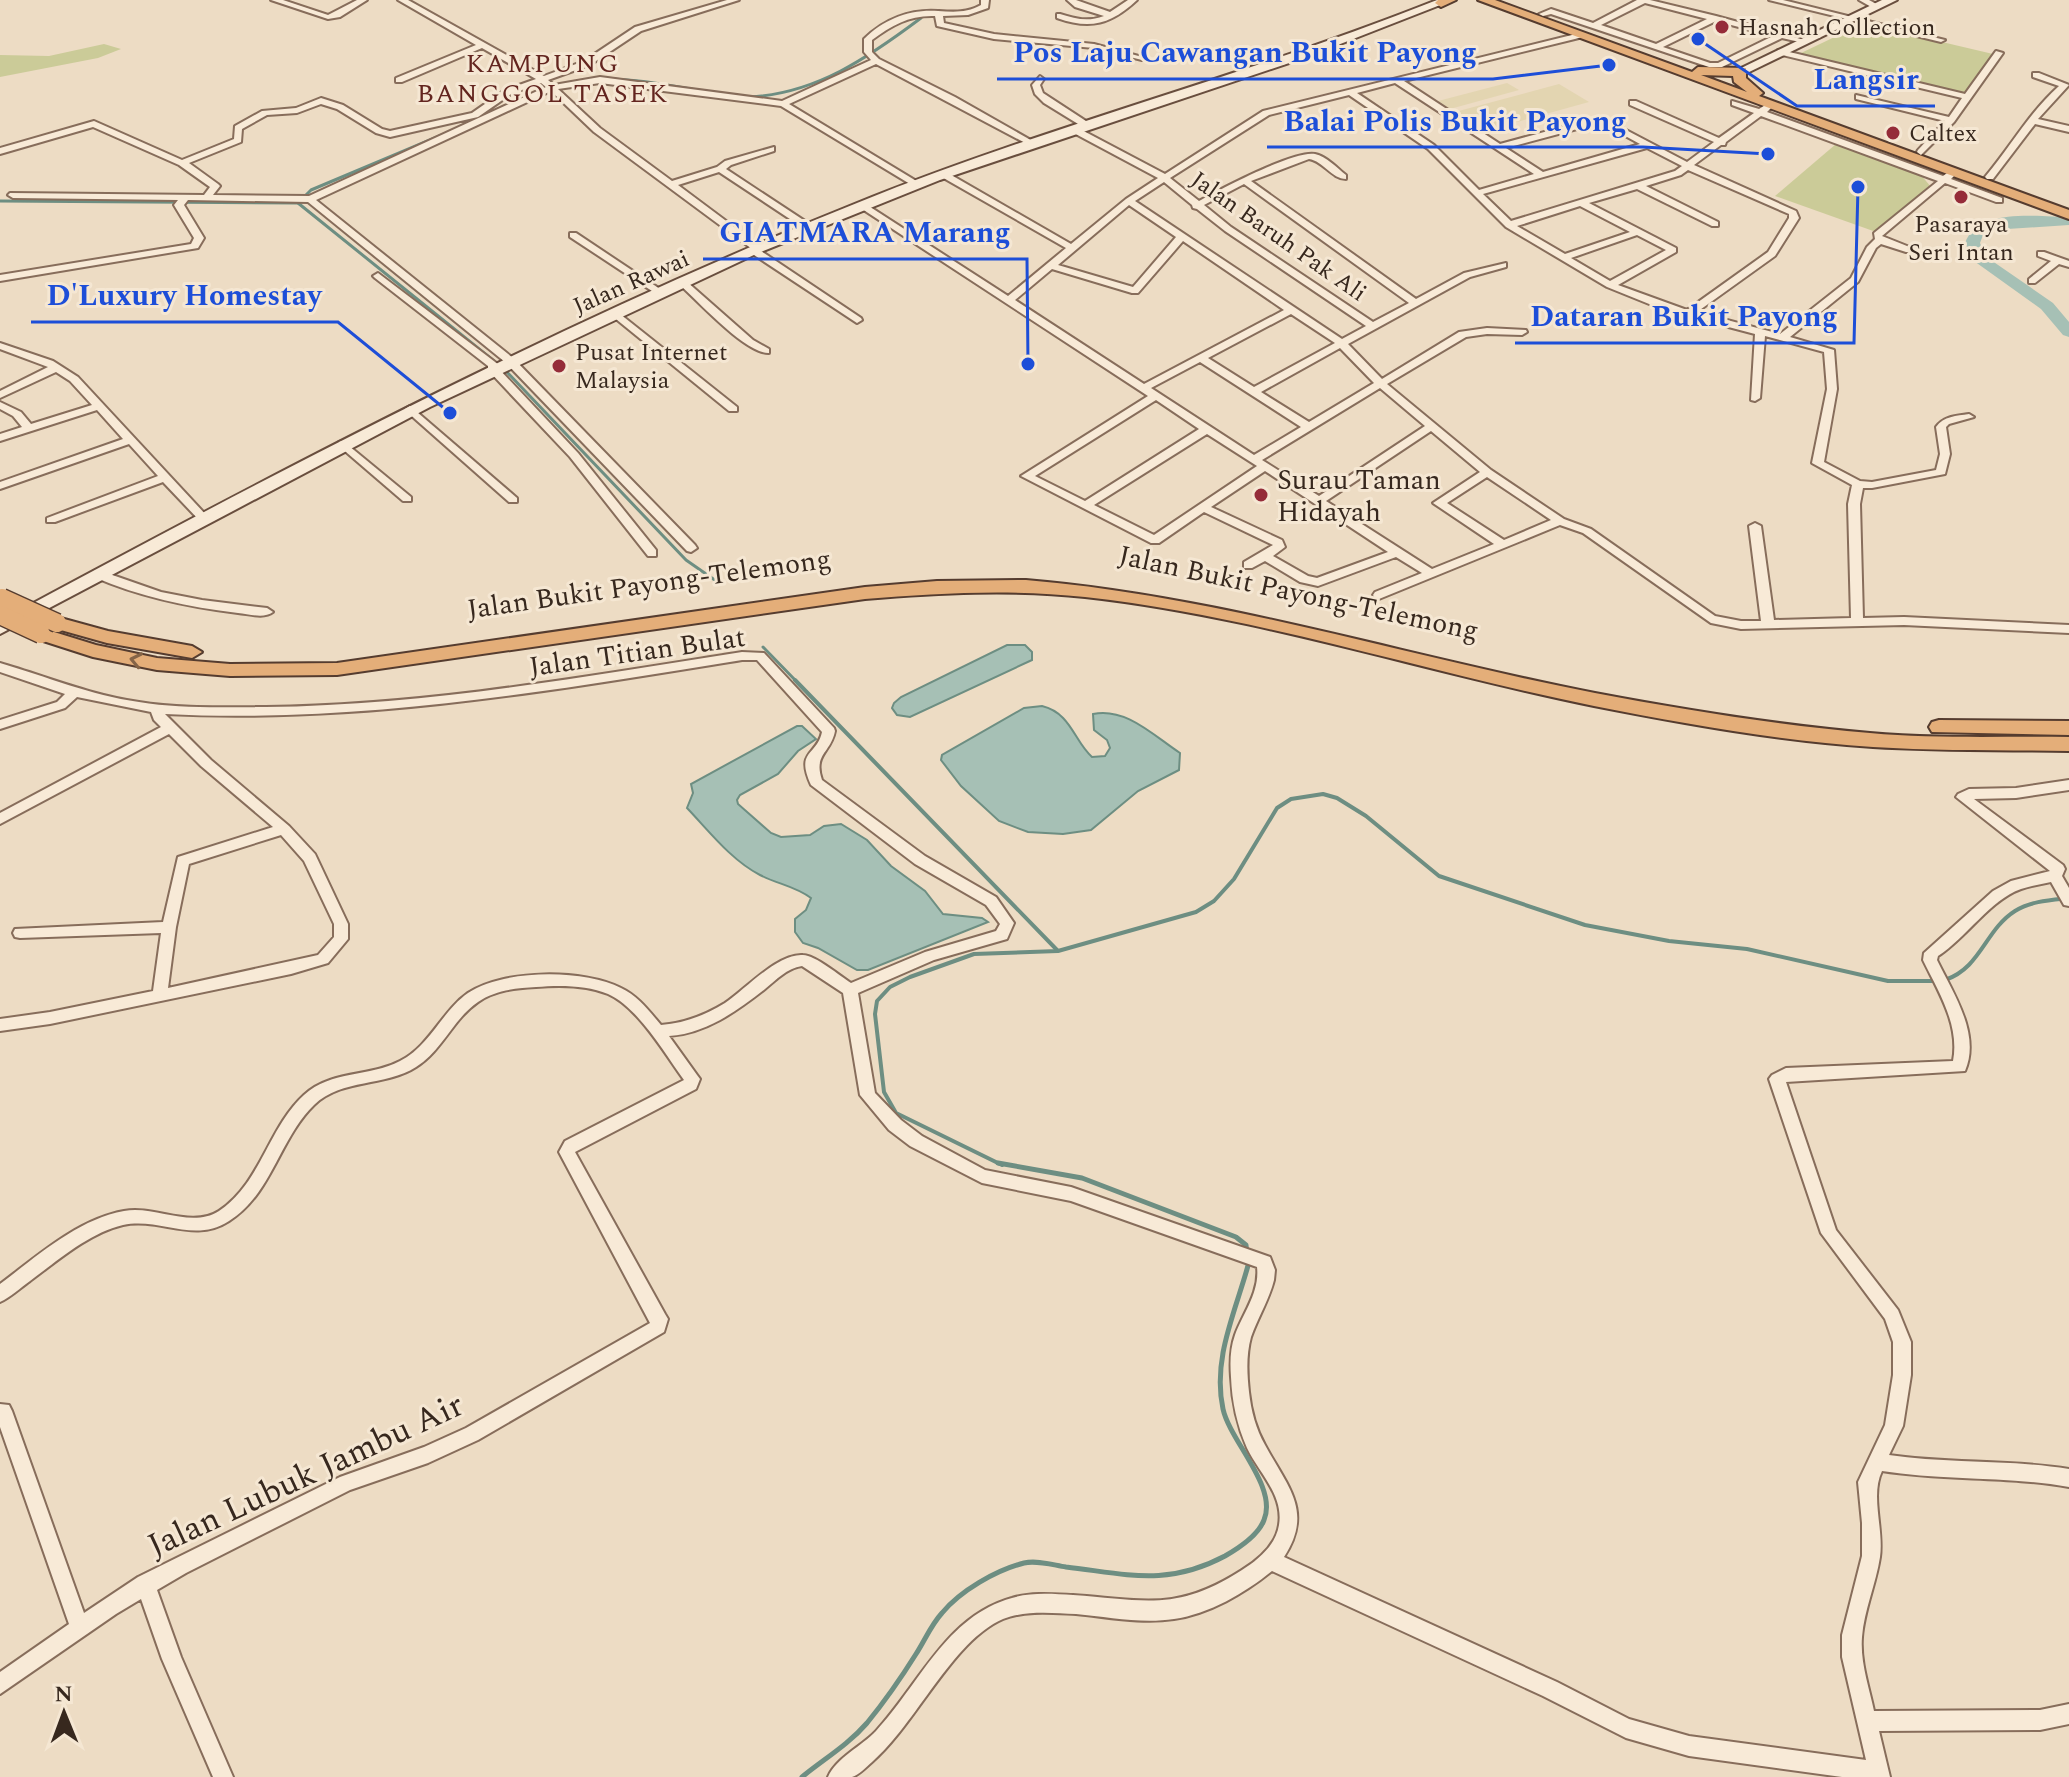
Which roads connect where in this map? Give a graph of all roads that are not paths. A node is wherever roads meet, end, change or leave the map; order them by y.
1 (275, 0) edge
2 (363, 0) edge
3 (402, 0) edge
4 (985, 0) edge
5 (1071, 0) edge
6 (1475, 0) edge
7 (1619, 0) edge
8 (1773, 0) edge
9 (1863, 0) edge
10 (1891, 0) edge
11 (727, 1) edge
12 (1129, 1) edge
13 (1446, 1) edge
14 (1493, 1) edge
15 (1641, 2) edge
16 (1876, 6) junction
17 (938, 13) junction
18 (1543, 14) junction
19 (1111, 15) junction
20 (1060, 16) dead end
21 (1716, 18) junction
22 (1850, 18) junction
23 (1595, 25) junction
24 (1580, 35) junction
25 (1781, 35) junction
26 (1806, 40) junction
27 (1941, 40) dead end
28 (483, 45) junction
29 (1656, 47) junction
30 (1781, 52) junction
31 (1999, 53) dead end
32 (1142, 58) dead end
33 (876, 61) junction
34 (1689, 69) junction
35 (1741, 71) junction
36 (2036, 75) dead end
37 (1040, 79) dead end
38 (399, 80) dead end
39 (1396, 80) junction
40 (546, 83) junction
41 (1349, 91) junction
42 (1750, 94) junction
43 (1859, 97) dead end
44 (1967, 97) junction
45 (1633, 103) dead end
46 (783, 104) junction
47 (1766, 109) junction
48 (476, 120) junction
49 (1951, 120) junction
50 (2031, 120) junction
51 (1080, 127) junction
52 (2069, 129) edge
53 (1032, 143) junction
54 (1722, 143) junction
55 (1647, 145) junction
56 (1500, 147) junction
57 (771, 149) dead end
58 (0, 151) edge
59 (1921, 152) junction
60 (182, 163) junction
61 (1690, 167) junction
62 (720, 169) junction
63 (943, 174) junction
64 (1540, 174) junction
65 (1948, 176) junction
66 (1163, 177) junction
67 (1343, 177) dead end
68 (1990, 177) junction
69 (1244, 180) junction
70 (673, 184) junction
71 (915, 184) junction
72 (1639, 186) junction
73 (1477, 193) junction
74 (13, 195) dead end
75 (208, 196) junction
76 (308, 198) junction
77 (182, 200) junction
78 (1999, 200) dead end
79 (1129, 201) junction
80 (1581, 203) junction
81 (861, 205) junction
82 (2057, 205) edge
83 (1196, 206) junction
84 (2069, 215) edge
85 (1715, 224) dead end
86 (1509, 225) junction
87 (808, 227) junction
88 (1638, 232) junction
89 (573, 235) dead end
90 (1182, 236) junction
91 (1880, 240) junction
92 (1072, 248) junction
93 (756, 250) junction
94 (1909, 250) dead end
95 (2041, 254) dead end
96 (1565, 257) junction
97 (2058, 260) junction
98 (2069, 264) edge
99 (1049, 265) junction
100 (1503, 265) dead end
101 (378, 276) dead end
102 (0, 278) edge
103 (2032, 281) dead end
104 (683, 283) junction
105 (1610, 285) junction
106 (661, 293) junction
107 (1009, 300) junction
108 (1416, 303) junction
109 (1293, 309) junction
110 (615, 313) junction
111 (1688, 314) junction
112 (857, 320) dead end
113 (1372, 326) junction
114 (1760, 331) junction
115 (1522, 332) dead end
116 (1783, 337) junction
117 (1341, 343) junction
118 (0, 346) edge
119 (765, 351) dead end
120 (1200, 358) junction
121 (499, 365) junction
122 (57, 367) junction
123 (1382, 385) junction
124 (1146, 387) junction
125 (1253, 392) junction
126 (0, 395) edge
127 (1157, 395) junction
128 (1755, 398) dead end
129 (0, 405) edge
130 (98, 406) junction
131 (410, 409) junction
132 (733, 409) dead end
133 (1969, 417) dead end
134 (1309, 427) junction
135 (1430, 427) junction
136 (1208, 428) junction
137 (29, 429) junction
138 (0, 438) edge
139 (130, 440) junction
140 (343, 444) junction
141 (1260, 462) junction
142 (1487, 472) junction
143 (164, 478) junction
144 (1858, 484) junction
145 (0, 486) edge
146 (407, 499) dead end
147 (513, 500) dead end
148 (1319, 501) junction
149 (1085, 506) junction
150 (1204, 508) junction
151 (203, 518) junction
152 (51, 520) dead end
153 (1560, 521) junction
154 (1755, 526) dead end
155 (1503, 544) junction
156 (691, 548) dead end
157 (1398, 552) junction
158 (652, 553) dead end
159 (1265, 556) junction
160 (1248, 565) dead end
161 (98, 574) junction
162 (1431, 574) junction
163 (1379, 595) dead end
164 (1, 603) edge
165 (267, 612) dead end
166 (1857, 622) junction
167 (1768, 624) junction
168 (0, 628) edge
169 (49, 629) junction
170 (2069, 629) edge
171 (0, 667) edge
172 (76, 691) junction
173 (157, 709) junction
174 (0, 725) edge
175 (170, 728) junction
176 (2069, 728) edge
177 (2069, 744) edge
178 (2069, 785) edge
179 (0, 819) edge
180 (284, 829) junction
181 (2058, 880) junction
182 (2069, 901) edge
183 (169, 927) junction
184 (20, 933) dead end
185 (850, 990) junction
186 (160, 995) junction
187 (0, 1025) edge
188 (657, 1031) junction
189 (0, 1294) edge
190 (3, 1411) dead end
191 (1876, 1461) junction
192 (2069, 1478) edge
193 (1271, 1561) junction
194 (145, 1584) junction
195 (80, 1627) junction
196 (0, 1684) edge
197 (2069, 1714) edge
198 (1869, 1721) junction
199 (1880, 1774) edge
200 (223, 1777) edge
201 (838, 1777) edge

1 - 2 street
3 - 28 street
4 - 17 street
5 - 19 street
6 - 14 highway
7 - 15 street
8 - 22 street
9 - 16 street
10 - 16 main road
11 - 40 street
12 - 19 street
13 - 51 main road, Jalan Rawai
14 - 18 highway
14 - 24 highway
15 - 21 street
15 - 23 street
16 - 22 main road
17 - 32 street
17 - 33 street
18 - 23 street
18 - 34 highway
19 - 20 street
21 - 25 street
21 - 26 street
21 - 29 street
22 - 26 main road
22 - 27 street
23 - 29 street
24 - 39 street
24 - 42 highway
25 - 26 street
25 - 29 street
26 - 30 main road
28 - 38 street
28 - 40 street
30 - 35 main road
30 - 44 street
31 - 44 street
33 - 46 street
33 - 53 street
34 - 35 highway
34 - 42 highway
35 - 42 highway
36 - 50 street
37 - 51 street, Jalan Baruh Pak Ali
39 - 41 street
39 - 56 street
40 - 46 street
40 - 48 street
40 - 48 street
40 - 70 street
41 - 66 street
41 - 73 street
42 - 47 highway
42 - 59 highway
43 - 49 street
44 - 49 street
45 - 54 street
46 - 71 street
47 - 54 street
47 - 65 highway
48 - 60 street
48 - 76 street
49 - 59 street
50 - 52 street
50 - 68 street
51 - 53 main road, Jalan Rawai
51 - 66 street, Jalan Baruh Pak Ali
53 - 63 main road, Jalan Rawai
54 - 61 street
55 - 56 street
55 - 61 street
55 - 64 street
56 - 64 street
57 - 62 street
58 - 60 street
59 - 68 highway
60 - 75 street
61 - 72 street
61 - 111 street
62 - 70 street
62 - 87 street
63 - 71 main road, Jalan Rawai
63 - 92 street
64 - 73 street
65 - 78 street
65 - 82 highway
65 - 91 street
66 - 79 street
66 - 83 street, Jalan Baruh Pak Ali
67 - 69 street
68 - 82 highway
69 - 83 street
69 - 108 street
70 - 93 street
71 - 81 main road, Jalan Rawai
72 - 80 street
72 - 85 street
73 - 86 street
74 - 77 street
75 - 76 street
75 - 77 street
76 - 121 street
77 - 102 street
79 - 90 street
79 - 92 street
80 - 86 street
80 - 88 street
81 - 87 main road, Jalan Rawai
81 - 107 street
82 - 84 highway
83 - 113 street, Jalan Baruh Pak Ali
86 - 96 street
87 - 93 main road, Jalan Rawai
88 - 96 street
88 - 105 street
89 - 106 street
90 - 99 street
90 - 109 street
91 - 94 street
91 - 116 street
92 - 99 street
93 - 104 main road, Jalan Rawai
93 - 112 street
95 - 97 street
96 - 105 street
97 - 98 street
97 - 103 street
99 - 107 street
100 - 108 street
101 - 121 street
104 - 106 main road, Jalan Rawai
104 - 119 street
105 - 111 street
106 - 110 main road, Jalan Rawai
107 - 124 street
108 - 113 street
109 - 117 street
109 - 120 street
110 - 121 main road, Jalan Rawai
110 - 132 street
111 - 114 street
113 - 117 street
114 - 116 street
114 - 128 street
115 - 123 street
116 - 144 street
117 - 123 street
117 - 125 street
118 - 122 street
120 - 124 street
120 - 125 street
121 - 131 main road, Jalan Rawai
121 - 156 street
121 - 158 street
122 - 126 street
122 - 130 street
123 - 134 street
123 - 135 street
124 - 127 street
125 - 134 street
127 - 136 street
127 - 149 street
129 - 137 street
130 - 137 street
130 - 139 street
131 - 140 main road, Jalan Rawai
131 - 147 street
133 - 144 street
134 - 141 street
135 - 142 street
135 - 148 street
136 - 141 street
136 - 149 street
137 - 138 street
139 - 143 street
139 - 145 street
140 - 146 street
140 - 151 main road, Jalan Rawai
141 - 148 street
141 - 150 street
142 - 153 street
142 - 155 street
143 - 151 street
143 - 152 street
144 - 166 street
148 - 157 street
149 - 150 street
150 - 159 street
151 - 161 main road, Jalan Rawai
153 - 155 street
153 - 167 street
154 - 167 street
155 - 162 street
157 - 159 street
157 - 162 street
159 - 160 street
161 - 165 street
161 - 168 main road, Jalan Rawai
162 - 163 street
164 - 169 highway, Jalan Bukit Payong-Telemong, bridge
166 - 167 street
166 - 170 street
169 - 176 highway, Jalan Bukit Payong-Telemong
177 -> 169 highway, Jalan Bukit Payong-Telemong
171 - 172 street, Jalan Titian Bulat
172 - 173 street, Jalan Titian Bulat
172 - 174 street
173 - 175 street
173 - 185 street, Jalan Titian Bulat
175 - 179 street
175 - 180 street
178 - 181 street
180 - 183 street
180 - 186 street
181 - 182 street
181 - 191 street
183 - 184 street
183 - 186 street
185 - 188 street
185 - 193 street
186 - 187 street
188 - 189 street
188 - 194 street, Jalan Lubuk Jambu Air
190 - 195 street
191 - 192 street
191 - 198 street
193 - 199 street
193 - 201 street
194 - 195 street, Jalan Lubuk Jambu Air
194 - 200 street
195 - 196 street, Jalan Lubuk Jambu Air
197 - 198 street
198 - 199 street

